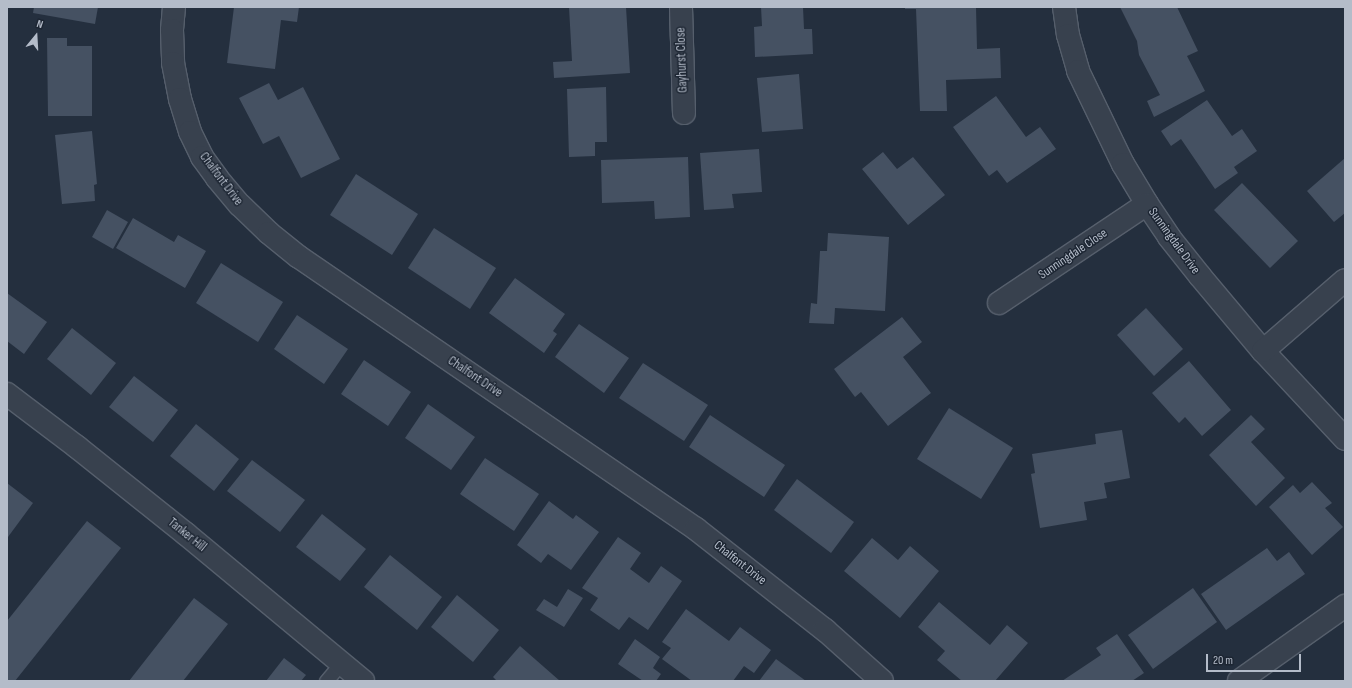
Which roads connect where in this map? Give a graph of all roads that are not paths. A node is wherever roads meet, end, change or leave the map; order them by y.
1 (174, 7) edge
2 (681, 7) edge
3 (1064, 7) edge
4 (684, 113) dead end
5 (1148, 204) junction
6 (1345, 280) edge
7 (999, 304) dead end
8 (1264, 351) junction
9 (7, 394) edge
10 (1345, 439) edge
11 (1345, 606) edge
12 (342, 662) junction
13 (326, 681) edge
14 (363, 681) edge
15 (882, 681) edge
16 (1239, 681) edge

1 - 15 street, Chalfont Drive
2 - 4 street, Gayhurst Close
3 - 5 street, Sunningdale Drive
5 - 7 street, Sunningdale Close
5 - 8 street, Sunningdale Drive
6 - 8 street
8 - 10 street, Sunningdale Drive
9 - 12 street, Tanker Hill
11 - 16 street
12 - 13 lane
12 - 14 street, Tanker Hill

